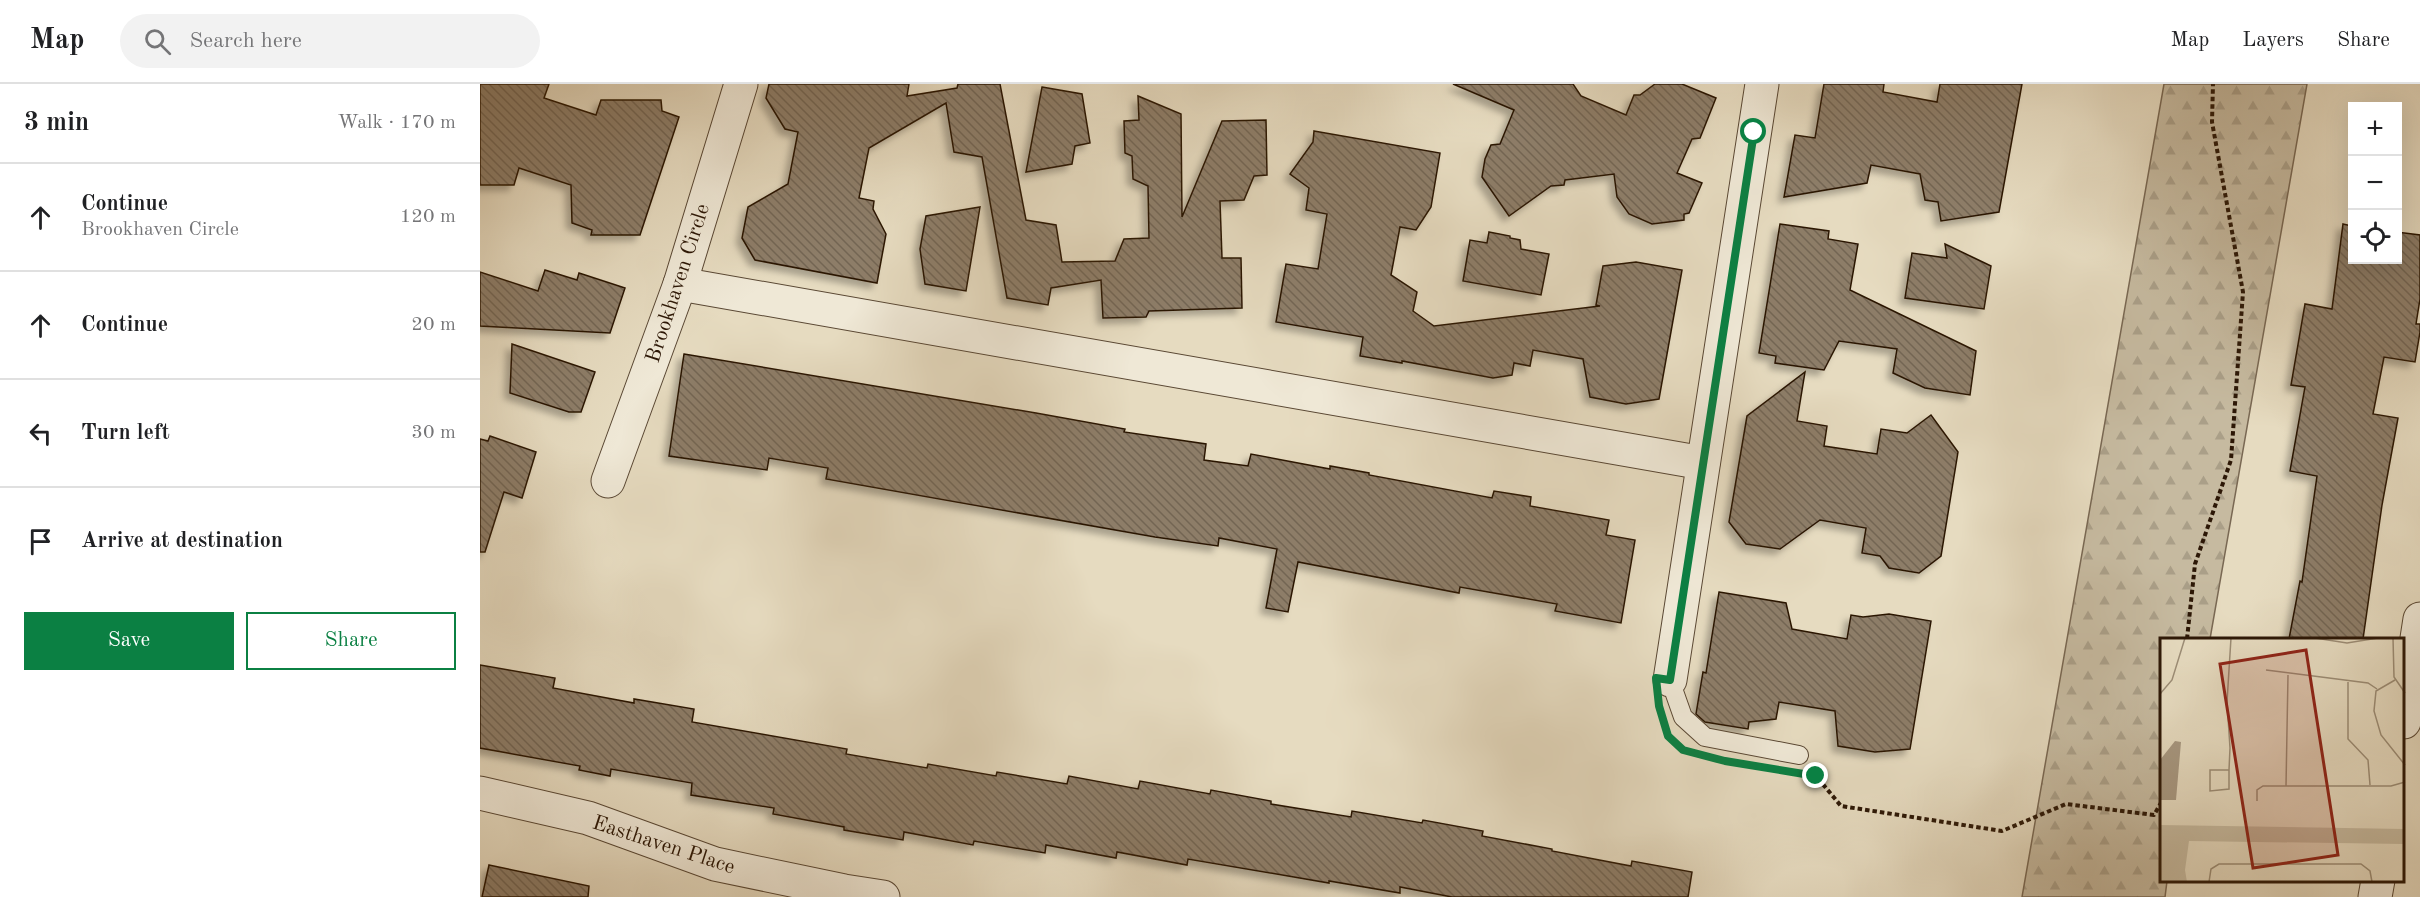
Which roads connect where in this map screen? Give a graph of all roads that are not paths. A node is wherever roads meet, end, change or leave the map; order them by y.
1 (741, 84) edge
2 (1762, 84) edge
3 (680, 284) junction
4 (1703, 463) junction
5 (608, 481) dead end
6 (2420, 619) edge
7 (1670, 680) joint
8 (2405, 710) edge
9 (1799, 755) dead end
10 (480, 793) edge
11 (2378, 882) edge
12 (883, 897) edge
13 (2375, 897) edge

1 - 3 street, Brookhaven Circle
2 - 4 street
3 - 4 street
3 - 5 street, Brookhaven Circle
4 - 7 street
6 - 8 street
7 - 9 lane
10 - 12 street, Easthaven Place
11 - 13 street

